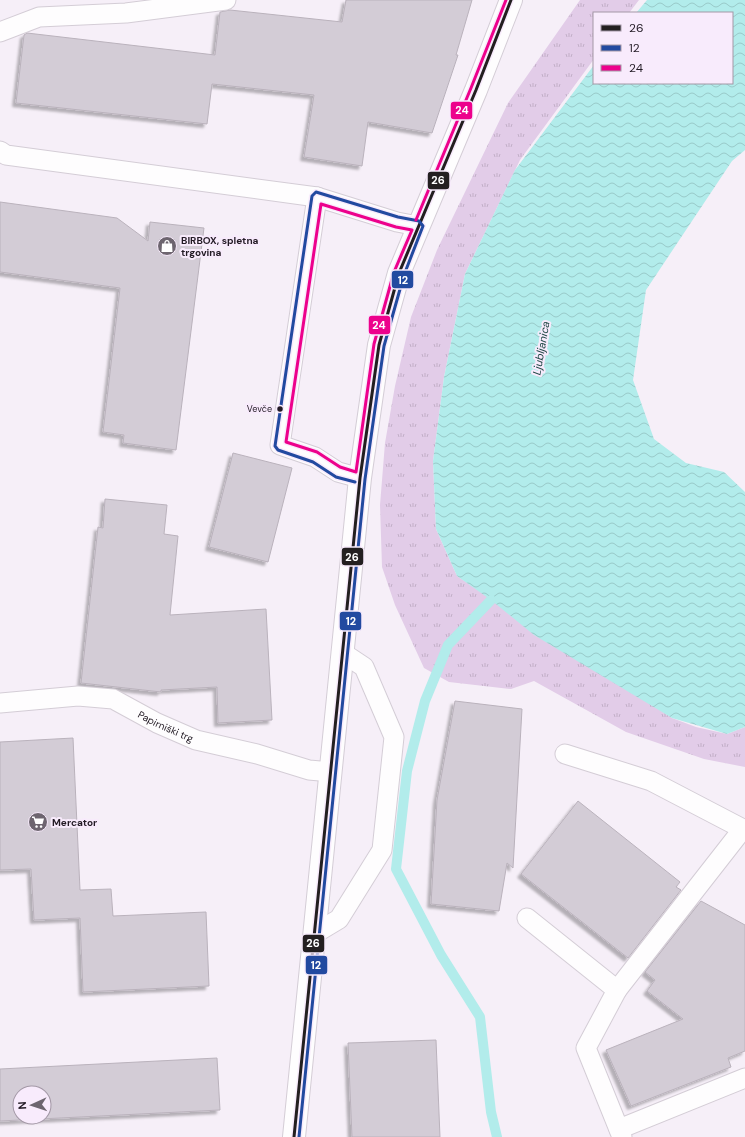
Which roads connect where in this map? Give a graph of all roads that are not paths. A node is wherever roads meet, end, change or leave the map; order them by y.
1 (226, 0) edge
2 (511, 0) edge
3 (0, 32) edge
4 (0, 151) edge
5 (317, 197) junction
6 (418, 226) junction
7 (360, 478) junction
8 (343, 653) junction
9 (0, 703) edge
10 (565, 754) dead end
11 (331, 772) junction
12 (744, 830) edge
13 (527, 918) dead end
14 (314, 934) junction
15 (617, 990) junction
16 (745, 1078) edge
17 (621, 1133) edge
18 (294, 1137) edge

1 - 3 lane
2 - 6 street
4 - 5 lane
5 - 6 lane
5 - 7 lane
6 - 7 street
7 - 8 street
8 - 11 street
8 - 14 lane
9 - 11 lane, Papirniški trg
10 - 12 lane
11 - 14 street
12 - 15 lane
13 - 15 lane
14 - 18 street
15 - 17 lane
16 - 17 lane

